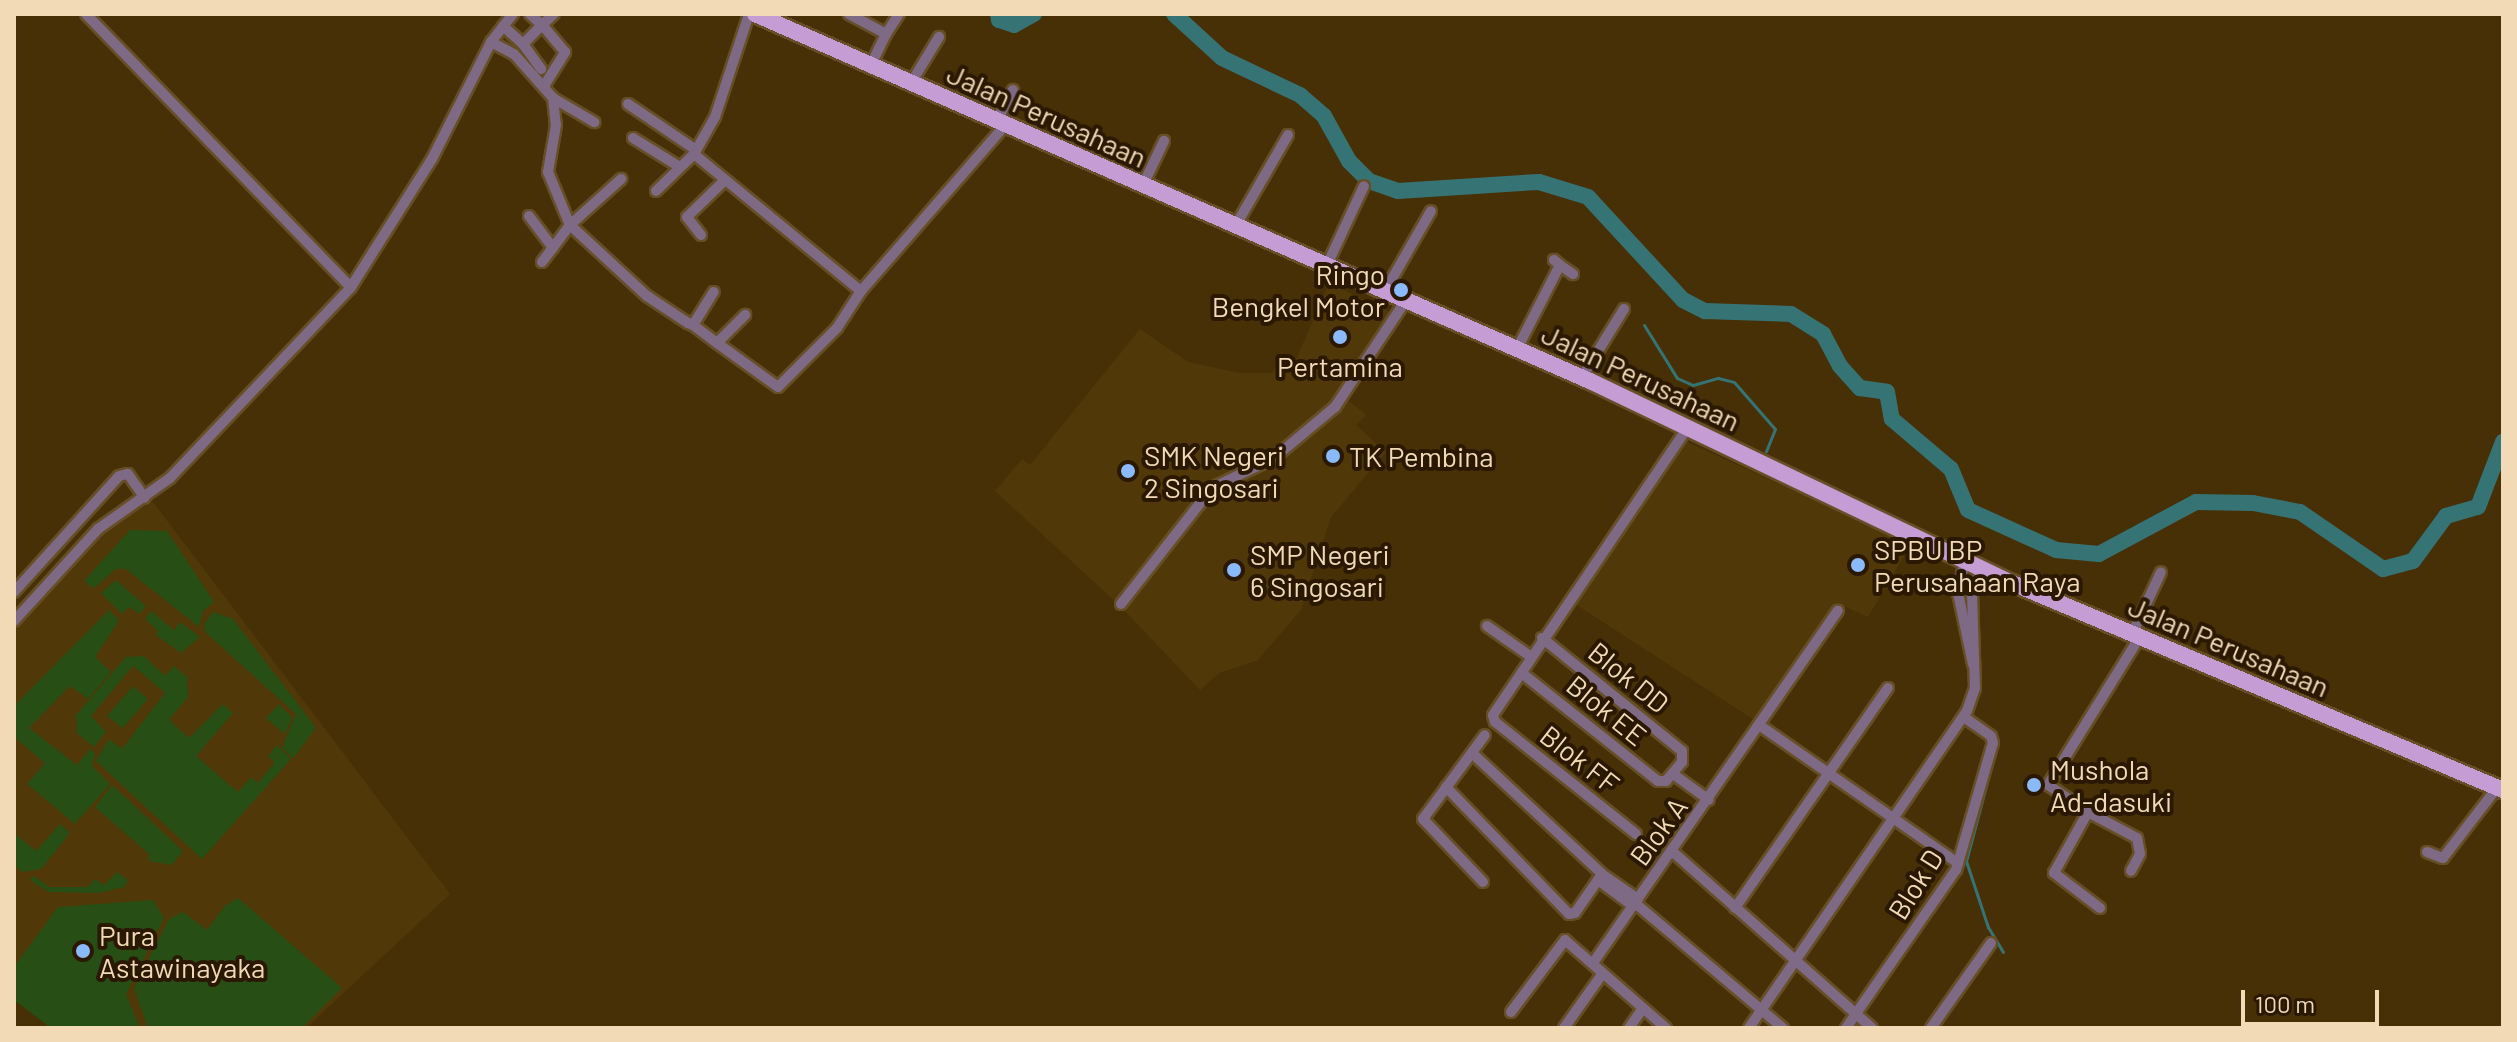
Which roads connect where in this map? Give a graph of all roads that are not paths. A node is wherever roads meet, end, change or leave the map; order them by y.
1 (86, 14) edge
2 (513, 14) edge
3 (530, 14) edge
4 (554, 14) edge
5 (752, 14) edge
6 (849, 14) edge
7 (899, 14) edge
8 (542, 25) junction
9 (503, 26) junction
10 (886, 34) junction
11 (939, 37) dead end
12 (491, 42) junction
13 (523, 44) junction
14 (871, 65) junction
15 (541, 69) dead end
16 (911, 83) junction
17 (544, 86) junction
18 (1013, 90) dead end
19 (553, 98) junction
20 (628, 104) dead end
21 (594, 122) dead end
22 (1001, 122) junction
23 (1288, 135) dead end
24 (633, 138) dead end
25 (1164, 141) dead end
26 (695, 152) junction
27 (680, 167) junction
28 (621, 179) dead end
29 (723, 182) junction
30 (1143, 185) junction
31 (1364, 186) dead end
32 (656, 191) dead end
33 (1431, 211) dead end
34 (529, 216) dead end
35 (570, 225) junction
36 (1236, 225) junction
37 (701, 235) dead end
38 (553, 248) junction
39 (542, 262) dead end
40 (1327, 265) junction
41 (1573, 274) dead end
42 (351, 287) junction
43 (861, 291) junction
44 (1385, 291) junction
45 (714, 292) dead end
46 (1406, 300) junction
47 (1624, 309) dead end
48 (745, 315) dead end
49 (693, 325) junction
50 (717, 343) junction
51 (1517, 349) junction
52 (1582, 377) junction
53 (1689, 426) junction
54 (145, 498) junction
55 (1965, 560) junction
56 (1982, 569) junction
57 (2161, 572) dead end
58 (14, 592) edge
59 (1121, 604) dead end
60 (1838, 611) dead end
61 (14, 621) edge
62 (1487, 626) dead end
63 (2136, 636) junction
64 (1542, 638) junction
65 (1530, 656) junction
66 (1974, 666) junction
67 (1523, 674) junction
68 (1888, 688) dead end
69 (1964, 717) junction
70 (1762, 727) junction
71 (1485, 735) dead end
72 (1472, 753) junction
73 (1828, 773) junction
74 (1673, 774) junction
75 (1446, 787) junction
76 (2500, 789) edge
77 (1709, 800) junction
78 (2088, 812) junction
79 (1894, 818) junction
80 (1636, 834) dead end
81 (1673, 852) junction
82 (2427, 852) dead end
83 (1958, 863) junction
84 (2131, 871) dead end
85 (1600, 877) junction
86 (1483, 882) dead end
87 (1635, 902) junction
88 (1735, 908) junction
89 (2100, 908) dead end
90 (1991, 943) dead end
91 (1796, 962) junction
92 (1593, 963) junction
93 (1603, 973) junction
94 (1643, 1008) junction
95 (1762, 1010) junction
96 (1511, 1012) dead end
97 (1856, 1014) junction
98 (1564, 1028) edge
99 (1629, 1028) edge
100 (1666, 1028) edge
101 (1749, 1028) edge
102 (1783, 1028) edge
103 (1846, 1028) edge
104 (1872, 1028) edge
105 (1931, 1028) edge

1 - 42 street
2 - 9 street
3 - 8 street
4 - 8 street
5 - 14 main road, Jalan Perusahaan
5 - 26 street
6 - 10 street
7 - 10 street
8 - 13 street
8 - 17 street
9 - 12 street
9 - 13 street
10 - 14 street
11 - 16 street
12 - 17 street
12 - 42 street
13 - 15 street
14 - 16 main road, Jalan Perusahaan
16 - 22 main road, Jalan Perusahaan
17 - 19 street
18 - 22 street
19 - 21 street
19 - 35 street
20 - 26 street
22 - 30 main road, Jalan Perusahaan
22 - 43 street
23 - 36 street
24 - 27 street
25 - 30 street
26 - 27 street
26 - 29 street
27 - 32 street
28 - 35 street
29 - 37 street
29 - 43 street
30 - 36 main road, Jalan Perusahaan
31 - 40 street
33 - 44 street
34 - 38 street
35 - 38 street
35 - 49 street
36 - 40 main road, Jalan Perusahaan
38 - 39 street
40 - 44 main road, Jalan Perusahaan
41 - 51 street
42 - 54 street
43 - 50 street
44 - 46 main road, Jalan Perusahaan
45 - 49 street
46 - 51 main road, Jalan Perusahaan
46 - 59 street
47 - 52 street
48 - 50 street
49 - 50 street
51 - 52 main road, Jalan Perusahaan
52 - 53 main road, Jalan Perusahaan
53 - 55 main road, Jalan Perusahaan
53 - 64 street
54 - 58 street
54 - 61 street
55 - 56 main road, Jalan Perusahaan
55 - 66 street
56 - 63 main road, Jalan Perusahaan
56 - 66 street
57 - 63 street
60 - 70 street, Blok A
62 - 65 street
63 - 76 main road, Jalan Perusahaan
63 - 78 street
64 - 65 street
64 - 74 street, Blok DD
65 - 67 street
66 - 69 street
67 - 74 street, Blok EE
67 - 80 street, Blok FF
68 - 73 street
69 - 79 street
69 - 83 street, Blok D
70 - 73 street
70 - 77 street, Blok A
71 - 72 street
72 - 75 street
72 - 85 street
73 - 79 street
73 - 88 street
74 - 77 street
75 - 85 street
75 - 86 street
76 - 82 street
77 - 81 street, Blok A
78 - 84 street
78 - 89 street
79 - 83 street
79 - 91 street
81 - 87 street, Blok A
81 - 88 street
83 - 97 street, Blok D
85 - 87 street
87 - 92 street, Blok A
87 - 95 street
88 - 91 street
90 - 105 street
91 - 95 street
91 - 97 street
92 - 93 street
92 - 96 street
93 - 94 street
93 - 98 street
94 - 99 street
94 - 100 street
95 - 101 street
95 - 102 street
97 - 103 street, Blok D
97 - 104 street

